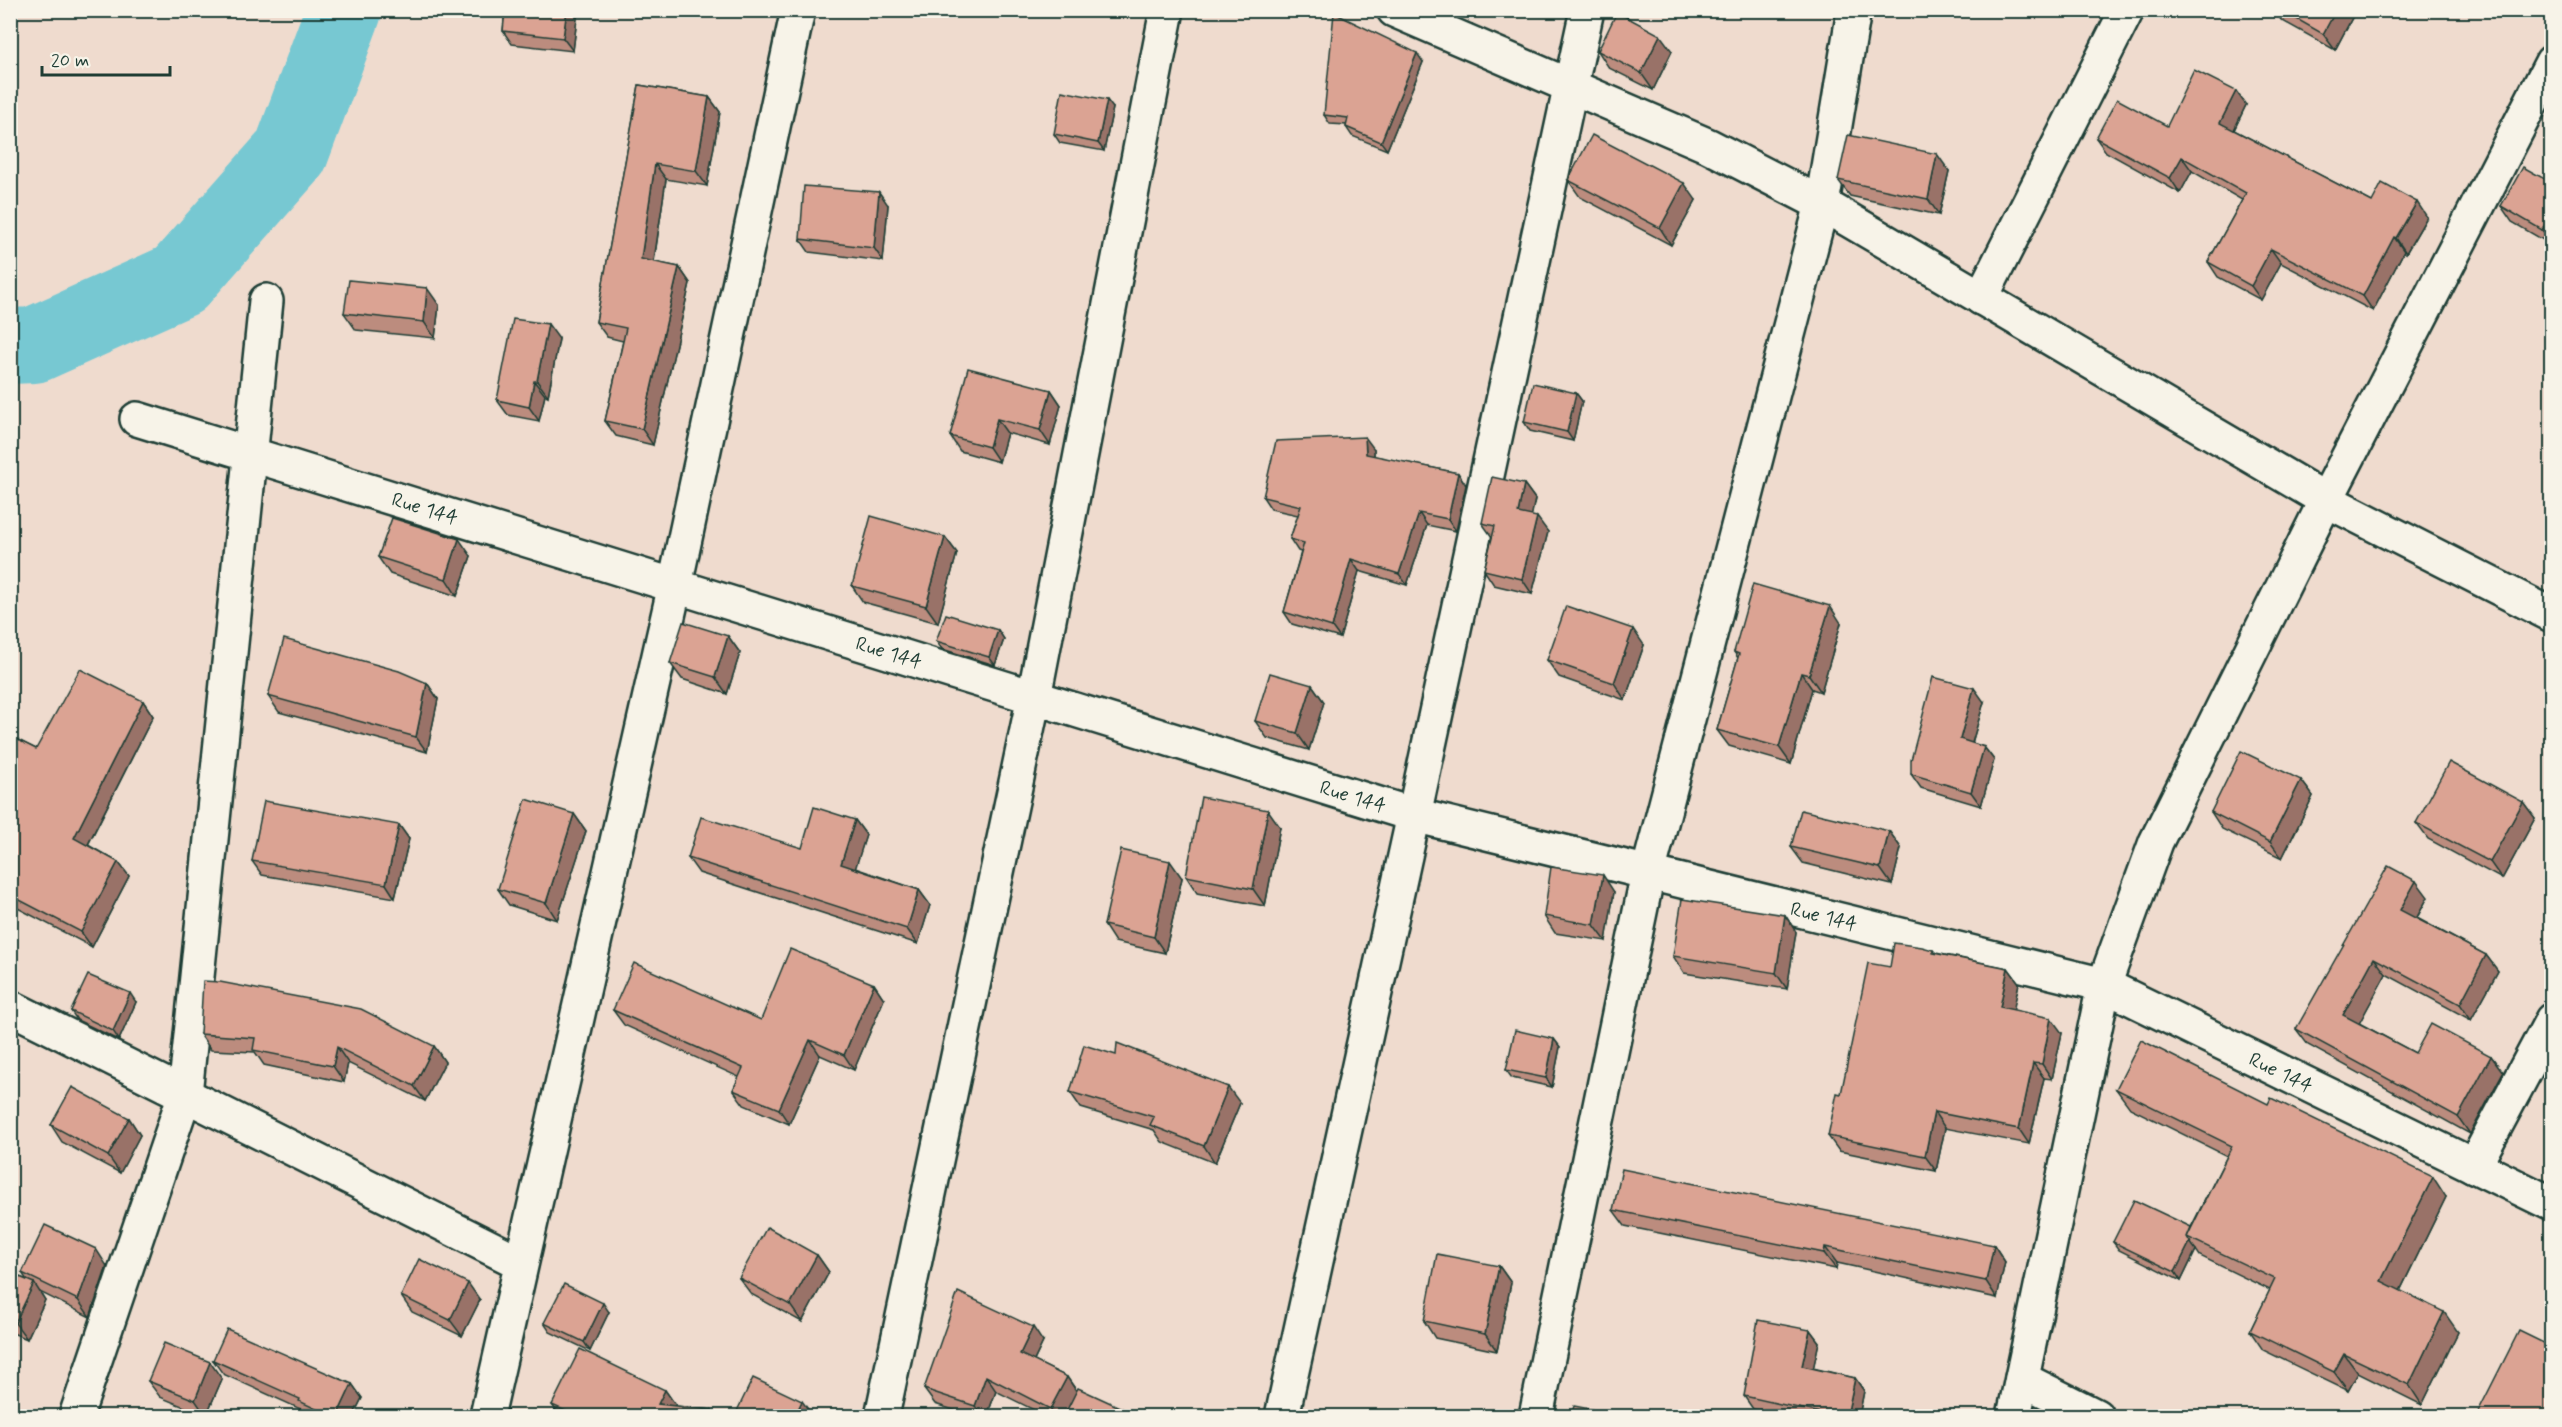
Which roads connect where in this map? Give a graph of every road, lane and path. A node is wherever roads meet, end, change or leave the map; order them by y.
1 (798, 10) edge
2 (1167, 10) edge
3 (1394, 10) edge
4 (1587, 10) edge
5 (1854, 10) edge
6 (2127, 10) edge
7 (2552, 62) edge
8 (1570, 86) junction
9 (1822, 204) junction
10 (1981, 298) junction
11 (266, 302) dead end
12 (137, 419) dead end
13 (252, 455) junction
14 (2326, 500) junction
15 (675, 585) junction
16 (2552, 615) edge
17 (1034, 697) junction
18 (1414, 815) junction
19 (1648, 873) junction
20 (2104, 985) junction
21 (10, 1007) edge
22 (2552, 1020) edge
23 (185, 1094) junction
24 (2474, 1166) junction
25 (2552, 1204) edge
26 (521, 1263) junction
27 (2022, 1379) junction
28 (75, 1416) edge
29 (487, 1416) edge
30 (882, 1416) edge
31 (1281, 1416) edge
32 (1536, 1416) edge
33 (2014, 1416) edge
34 (2096, 1416) edge

1 - 15 street
2 - 17 street
3 - 8 street
4 - 8 street
5 - 9 street
6 - 10 street
7 - 14 street
8 - 9 street
8 - 18 street
9 - 10 street
9 - 19 street
10 - 14 street
11 - 13 street
12 - 13 street, Rue 144
13 - 15 street, Rue 144
13 - 23 street
14 - 16 street
14 - 20 street
15 - 17 street, Rue 144
15 - 26 street
17 - 18 street, Rue 144
17 - 30 street
18 - 19 street, Rue 144
18 - 31 street
19 - 20 street, Rue 144
19 - 32 street
20 - 24 street, Rue 144
20 - 27 street
21 - 23 street
22 - 24 street
23 - 26 street
23 - 28 street
24 - 25 street, Rue 144
26 - 29 street
27 - 33 street
27 - 34 street

